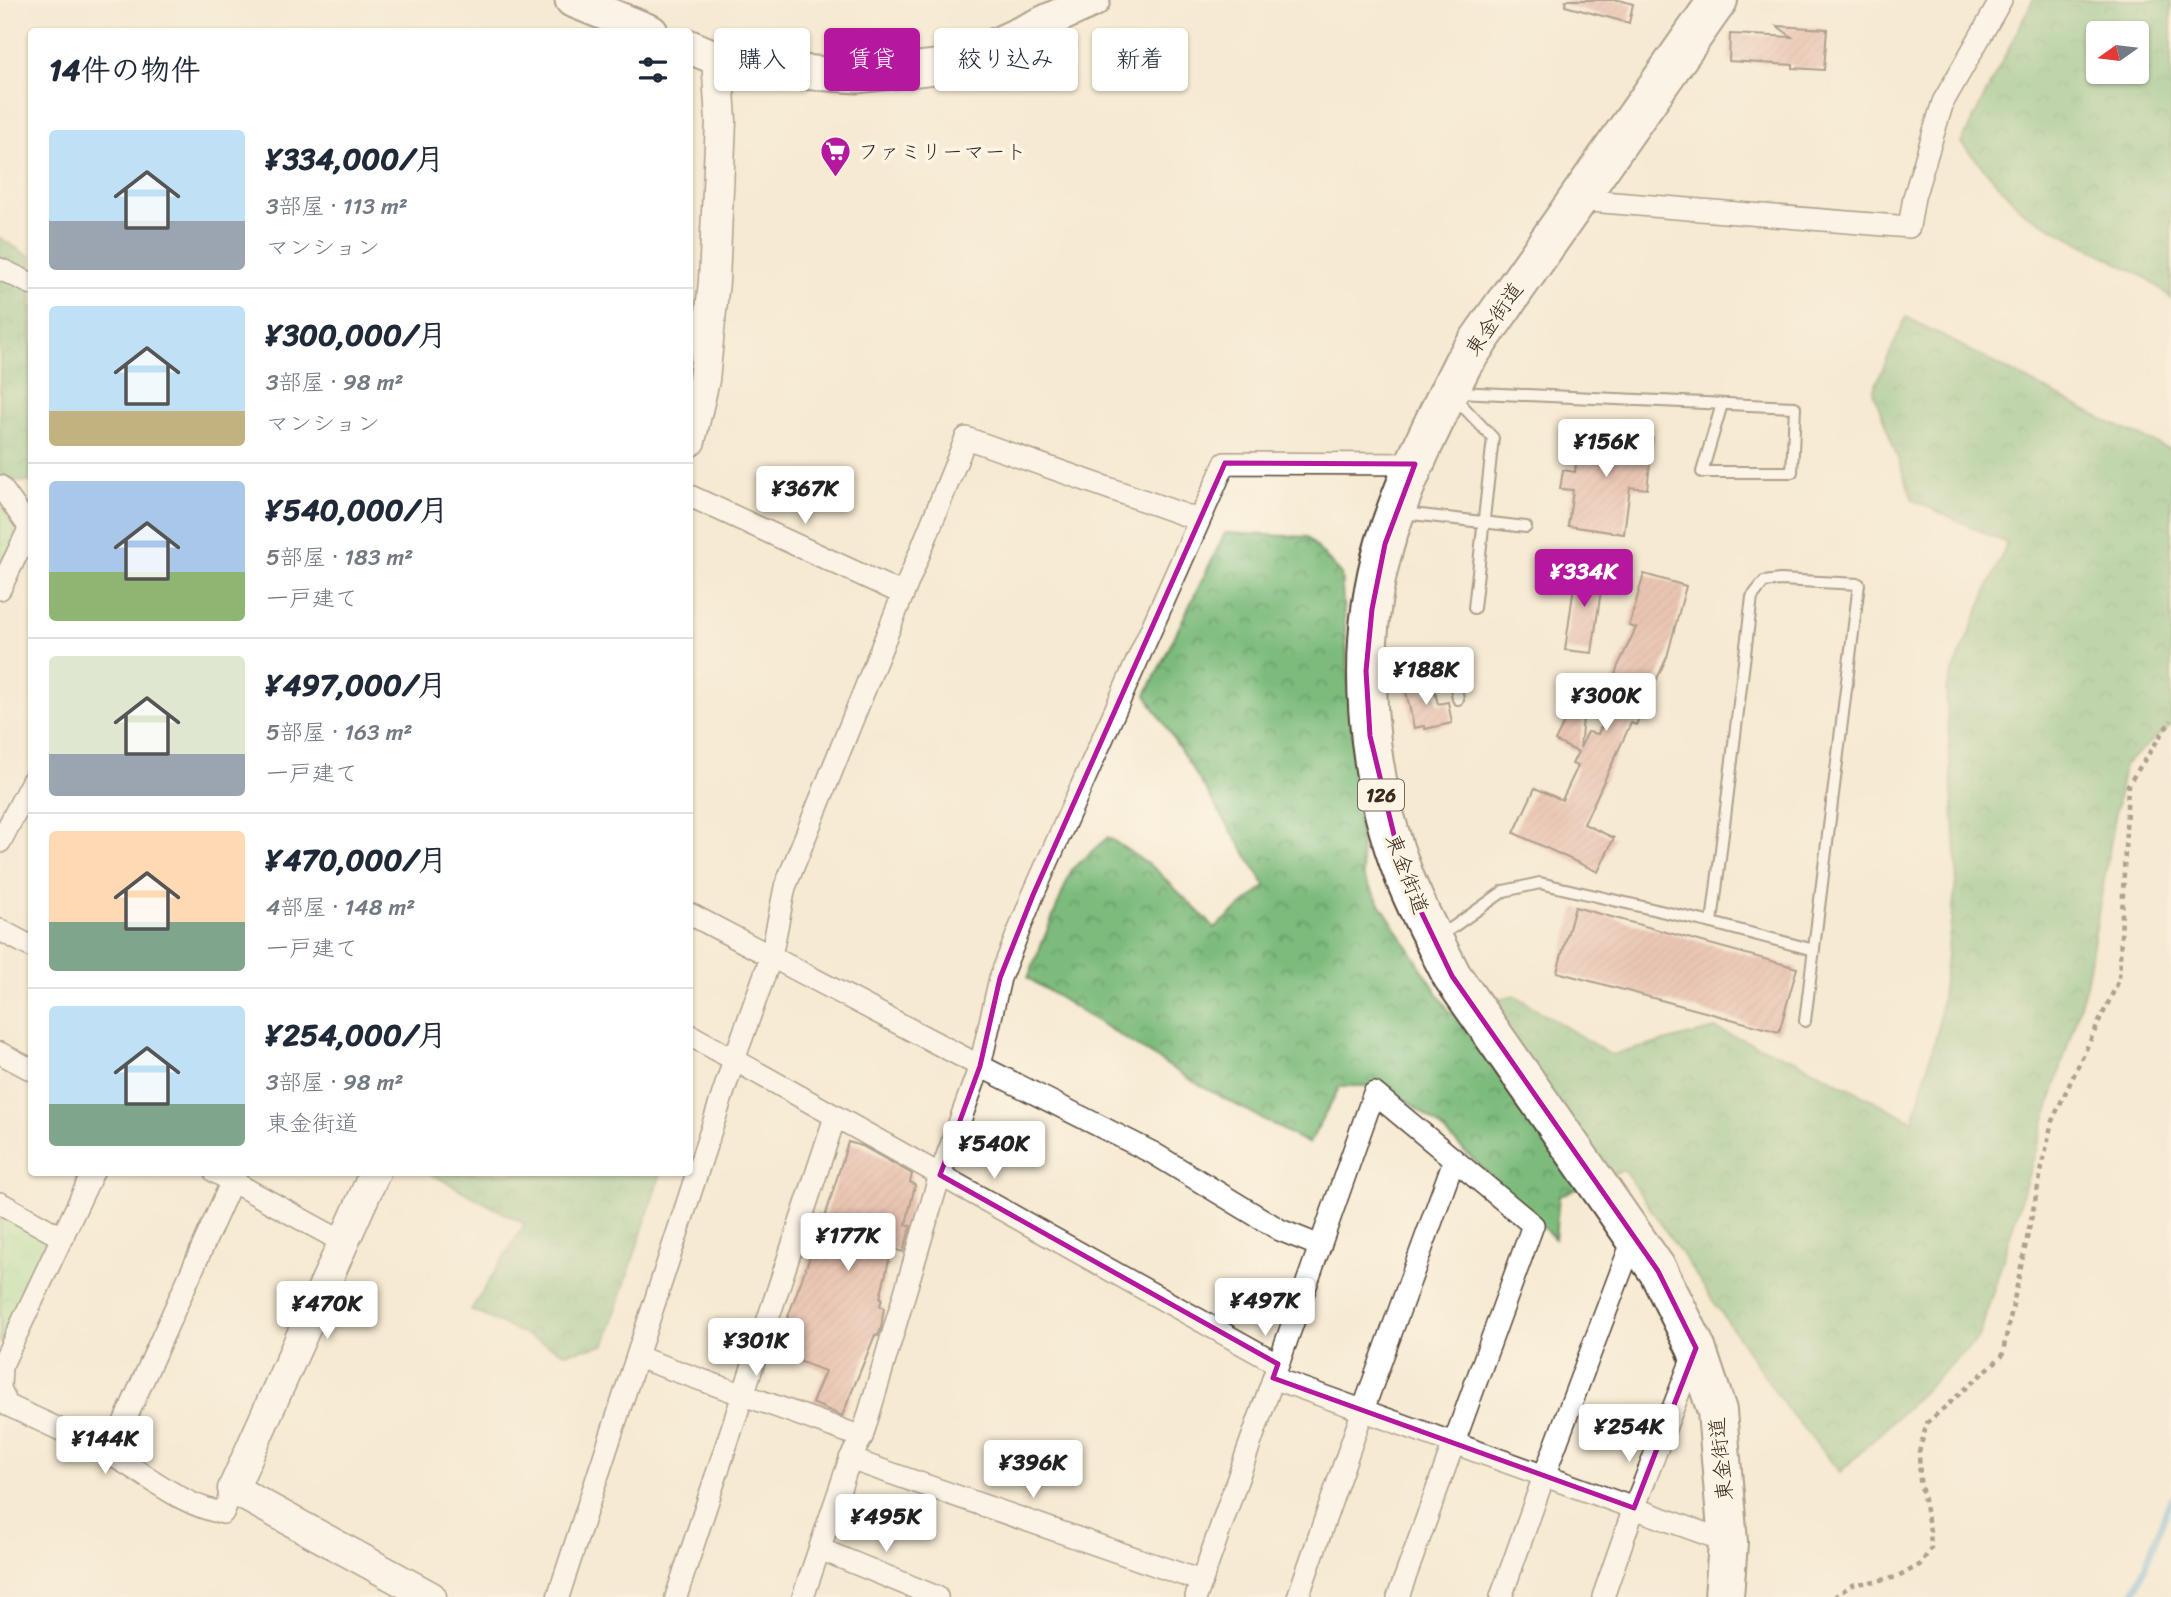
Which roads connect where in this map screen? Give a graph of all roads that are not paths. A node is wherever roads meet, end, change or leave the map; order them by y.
1 (572, 0) edge
2 (1093, 0) edge
3 (1718, 0) edge
4 (2001, 0) edge
5 (641, 28) edge
6 (703, 53) edge
7 (1578, 200) junction
8 (0, 269) edge
9 (28, 282) edge
10 (697, 374) edge
11 (1448, 391) junction
12 (1722, 404) junction
13 (693, 412) edge
14 (1415, 464) junction
15 (0, 486) edge
16 (693, 497) edge
17 (1396, 512) junction
18 (1199, 520) junction
19 (1483, 522) junction
20 (28, 527) edge
21 (1526, 527) dead end
22 (28, 534) edge
23 (0, 589) edge
24 (903, 594) junction
25 (1474, 608) dead end
26 (1367, 657) junction
27 (1458, 699) dead end
28 (28, 797) edge
29 (22, 822) edge
30 (0, 842) edge
31 (693, 916) edge
32 (1712, 923) junction
33 (0, 930) edge
34 (1434, 941) junction
35 (28, 945) edge
36 (1814, 950) junction
37 (771, 957) junction
38 (1805, 1021) dead end
39 (693, 1037) edge
40 (0, 1053) edge
41 (734, 1060) junction
42 (980, 1066) junction
43 (28, 1068) edge
44 (835, 1117) junction
45 (1454, 1160) junction
46 (940, 1175) junction
47 (91, 1176) edge
48 (228, 1176) edge
49 (373, 1176) edge
50 (0, 1203) edge
51 (1634, 1237) junction
52 (63, 1238) junction
53 (343, 1242) junction
54 (1320, 1246) junction
55 (1696, 1348) junction
56 (637, 1357) junction
57 (1, 1366) edge
58 (1275, 1371) junction
59 (744, 1396) junction
60 (1363, 1409) junction
61 (862, 1437) junction
62 (1455, 1444) junction
63 (110, 1454) junction
64 (850, 1459) junction
65 (1544, 1476) junction
66 (233, 1489) junction
67 (1634, 1508) junction
68 (1728, 1542) junction
69 (820, 1549) junction
70 (1199, 1589) edge
71 (432, 1597) edge
72 (558, 1597) edge
73 (676, 1597) edge
74 (803, 1597) edge
75 (937, 1597) edge
76 (1298, 1597) edge
77 (1398, 1597) edge
78 (1501, 1597) edge
79 (1603, 1597) edge
80 (1724, 1597) edge

1 - 5 main road
2 - 6 main road
3 - 7 highway, 東金街道 / 126
4 - 7 street
6 - 10 street
7 - 11 highway, 東金街道 / 126
8 - 9 street
10 - 13 street
11 - 12 lane
11 - 14 highway, 東金街道 / 126
11 - 19 lane
12 - 12 lane
14 - 17 highway, 東金街道 / 126
14 - 18 street
15 - 20 street
16 - 24 street
17 - 19 lane
17 - 26 highway, 東金街道 / 126
18 - 24 street
18 - 42 street
19 - 21 lane
19 - 25 lane
22 - 23 street
24 - 37 street
26 - 27 lane
26 - 34 highway, 東金街道 / 126
28 - 29 street
29 - 30 street
31 - 37 street
32 - 34 lane
32 - 36 lane
32 - 36 lane
33 - 35 street
34 - 51 highway, 東金街道 / 126
36 - 38 lane
37 - 41 street
37 - 42 street
39 - 41 street
40 - 43 street
41 - 44 street
41 - 56 street
42 - 46 street
42 - 54 street
44 - 46 street
44 - 59 street
45 - 54 street
45 - 60 street
45 - 62 street
46 - 58 street
46 - 61 street
47 - 52 street
48 - 53 street
48 - 63 street
49 - 53 street
50 - 52 street
51 - 55 highway, 東金街道 / 126
51 - 65 street
52 - 57 street
53 - 66 street
54 - 58 street
55 - 67 street
55 - 68 highway, 東金街道 / 126
56 - 59 street
56 - 72 street
57 - 63 street
58 - 60 street
58 - 70 street
59 - 61 street
59 - 73 street
60 - 62 street
60 - 76 street
61 - 64 street
62 - 65 street
62 - 77 street
63 - 66 street
64 - 69 street
64 - 70 street
65 - 67 street
65 - 78 street
66 - 71 street
67 - 68 street
67 - 79 street
68 - 80 highway, 東金街道 / 126
69 - 74 street
69 - 75 street

